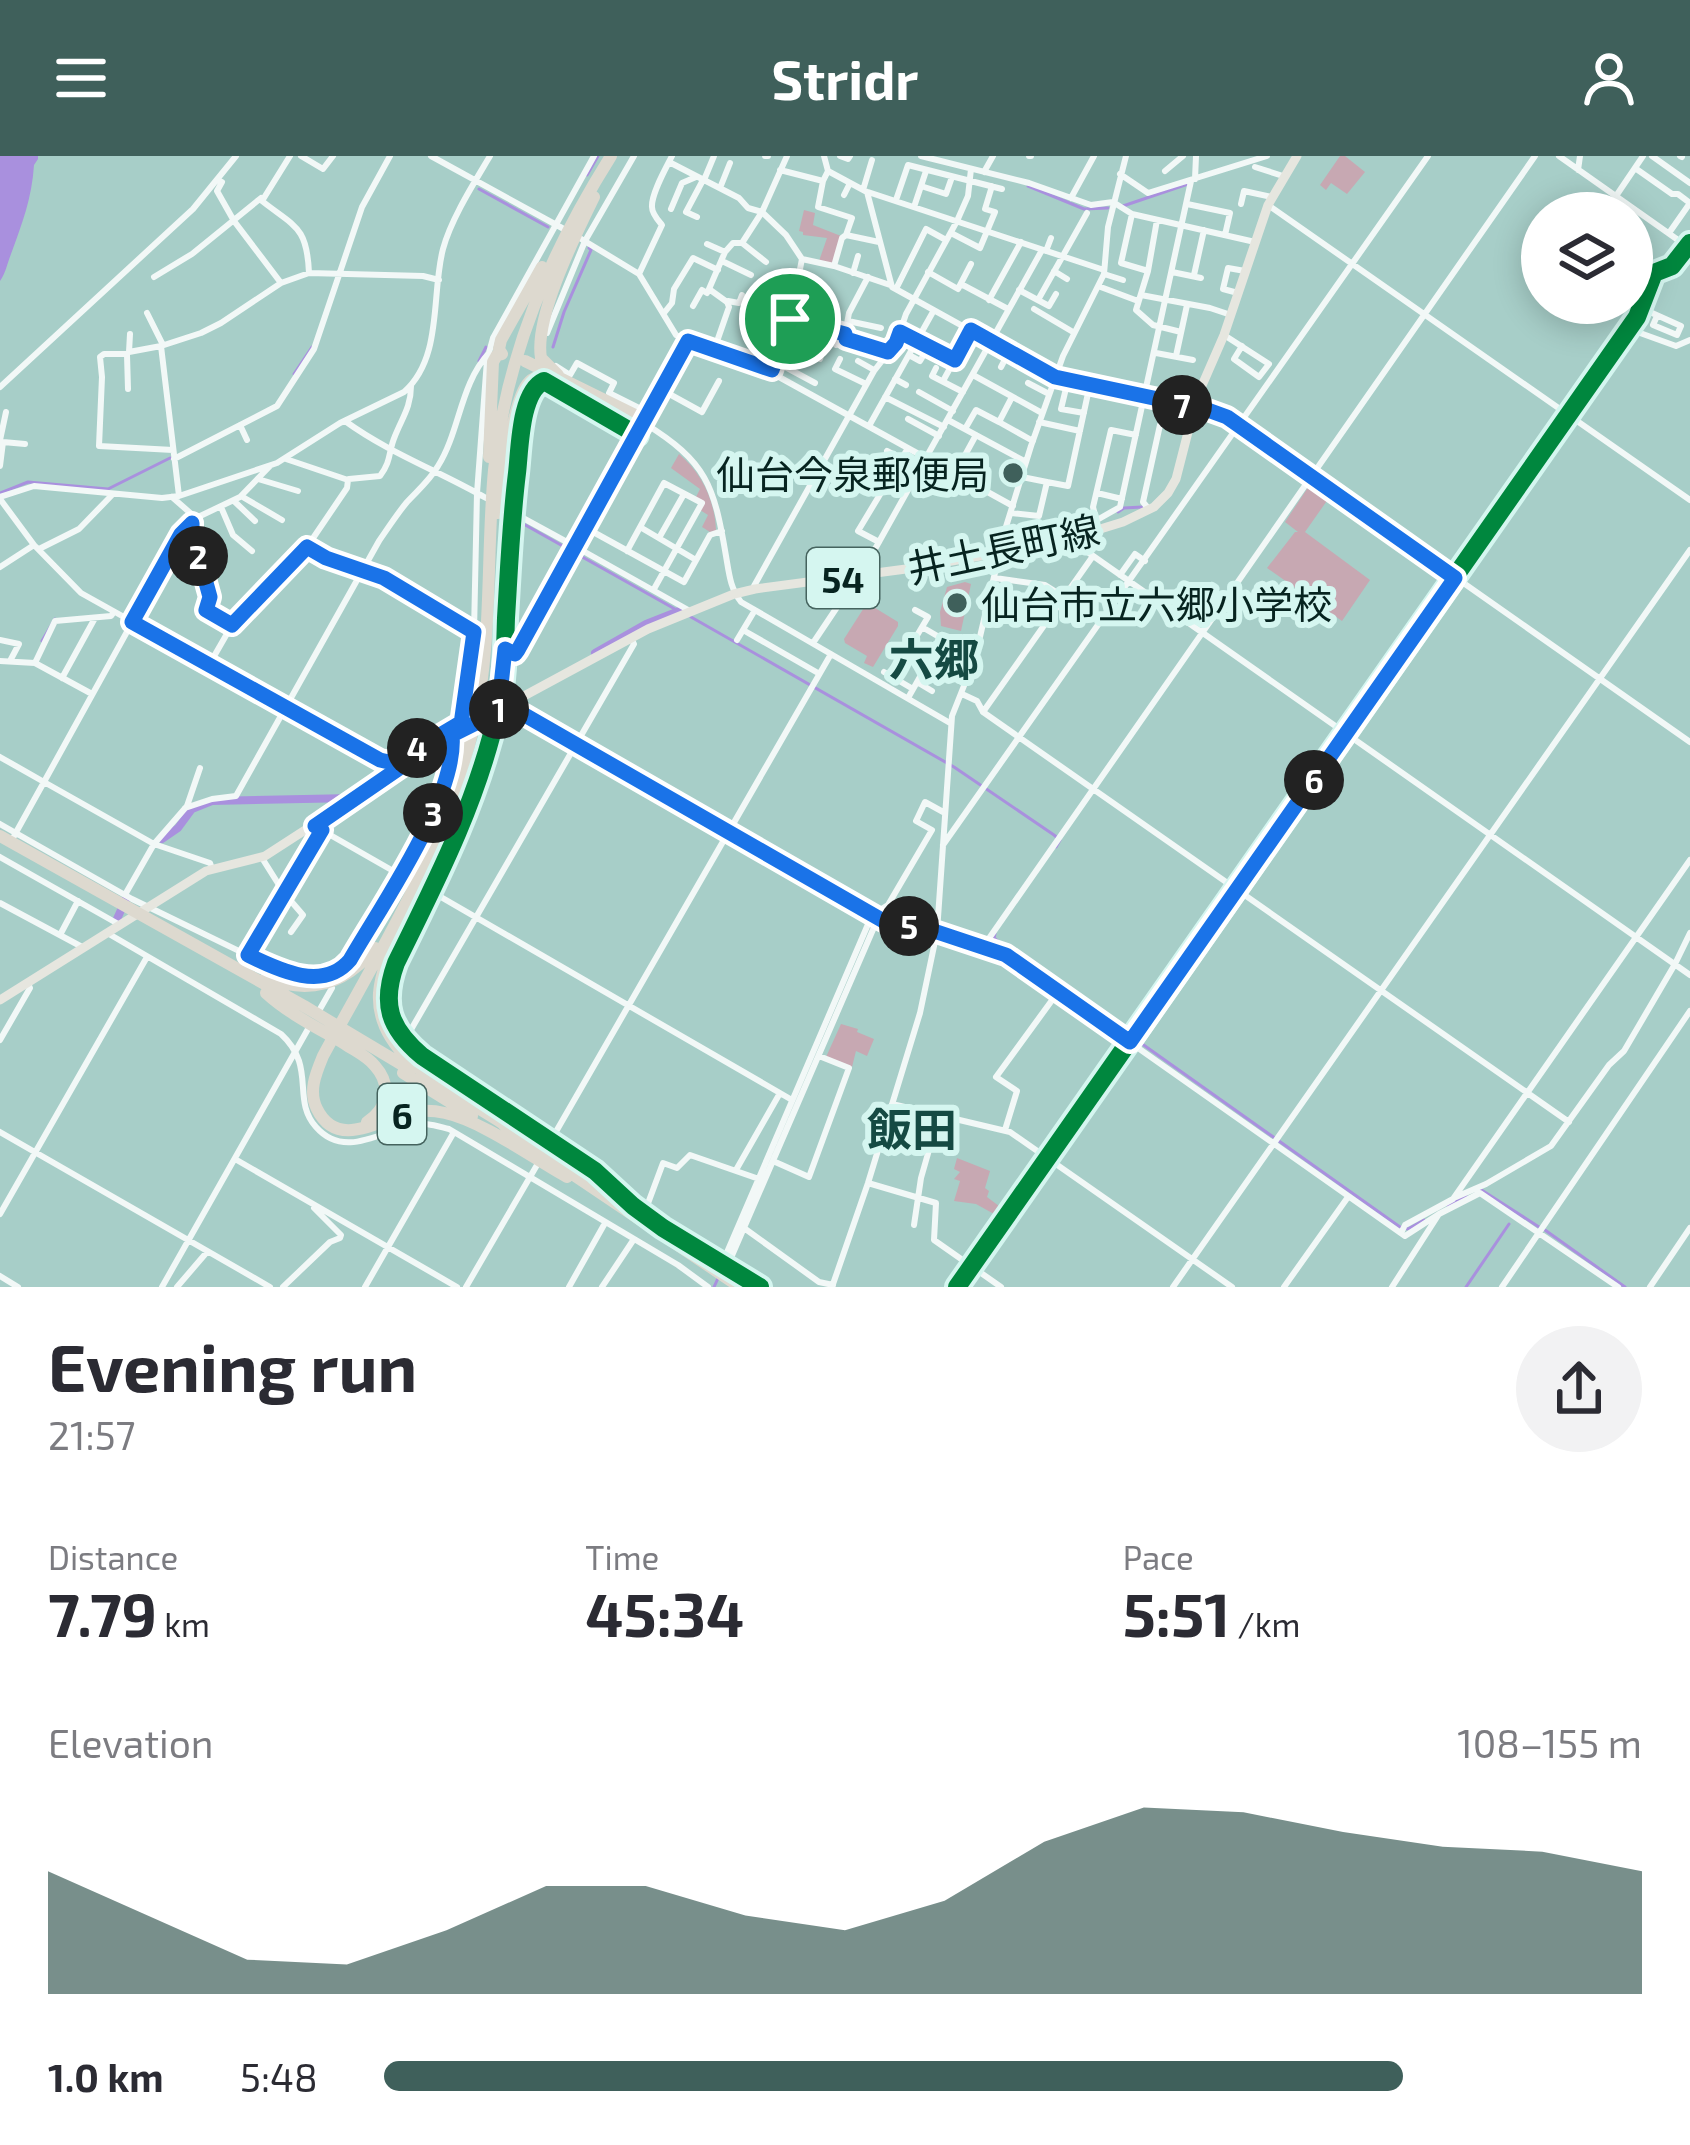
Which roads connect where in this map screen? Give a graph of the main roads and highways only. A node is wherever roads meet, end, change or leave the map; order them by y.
1 (614, 156) edge
2 (1297, 156) edge
3 (603, 179) junction
4 (563, 224) junction
5 (510, 358) junction
6 (557, 378) junction
7 (643, 424) road end
8 (511, 513) junction
9 (490, 560) junction
10 (469, 725) junction
11 (4, 847) edge
12 (433, 848) junction
13 (422, 887) junction
14 (121, 909) junction
15 (144, 915) junction
16 (168, 930) junction
17 (0, 1000) edge
18 (321, 1023) junction
19 (350, 1041) junction
20 (513, 1134) junction
21 (567, 1178) junction
22 (612, 1204) junction
23 (721, 1280) edge
24 (740, 1287) edge

1 - 3 highway
1 - 4 highway
2 - 10 main road, 井土長町線 / 54
3 - 6 highway
3 - 8 highway
4 - 5 highway
4 - 9 highway
5 - 6 highway
5 - 9 highway
6 - 7 highway
6 - 8 highway
8 - 10 highway
9 - 10 highway
10 - 12 highway
10 - 13 highway
10 - 15 main road, 井土長町線 / 54
11 - 14 highway
12 - 16 highway
12 - 21 highway, 6
13 - 19 highway, 6
13 - 20 highway, 6
14 - 15 highway
14 - 17 main road
15 - 16 highway
15 - 18 highway
16 - 18 highway
18 - 19 highway
19 - 20 highway
19 - 21 highway
20 - 22 highway
21 - 22 highway
22 - 23 highway
23 - 24 highway

